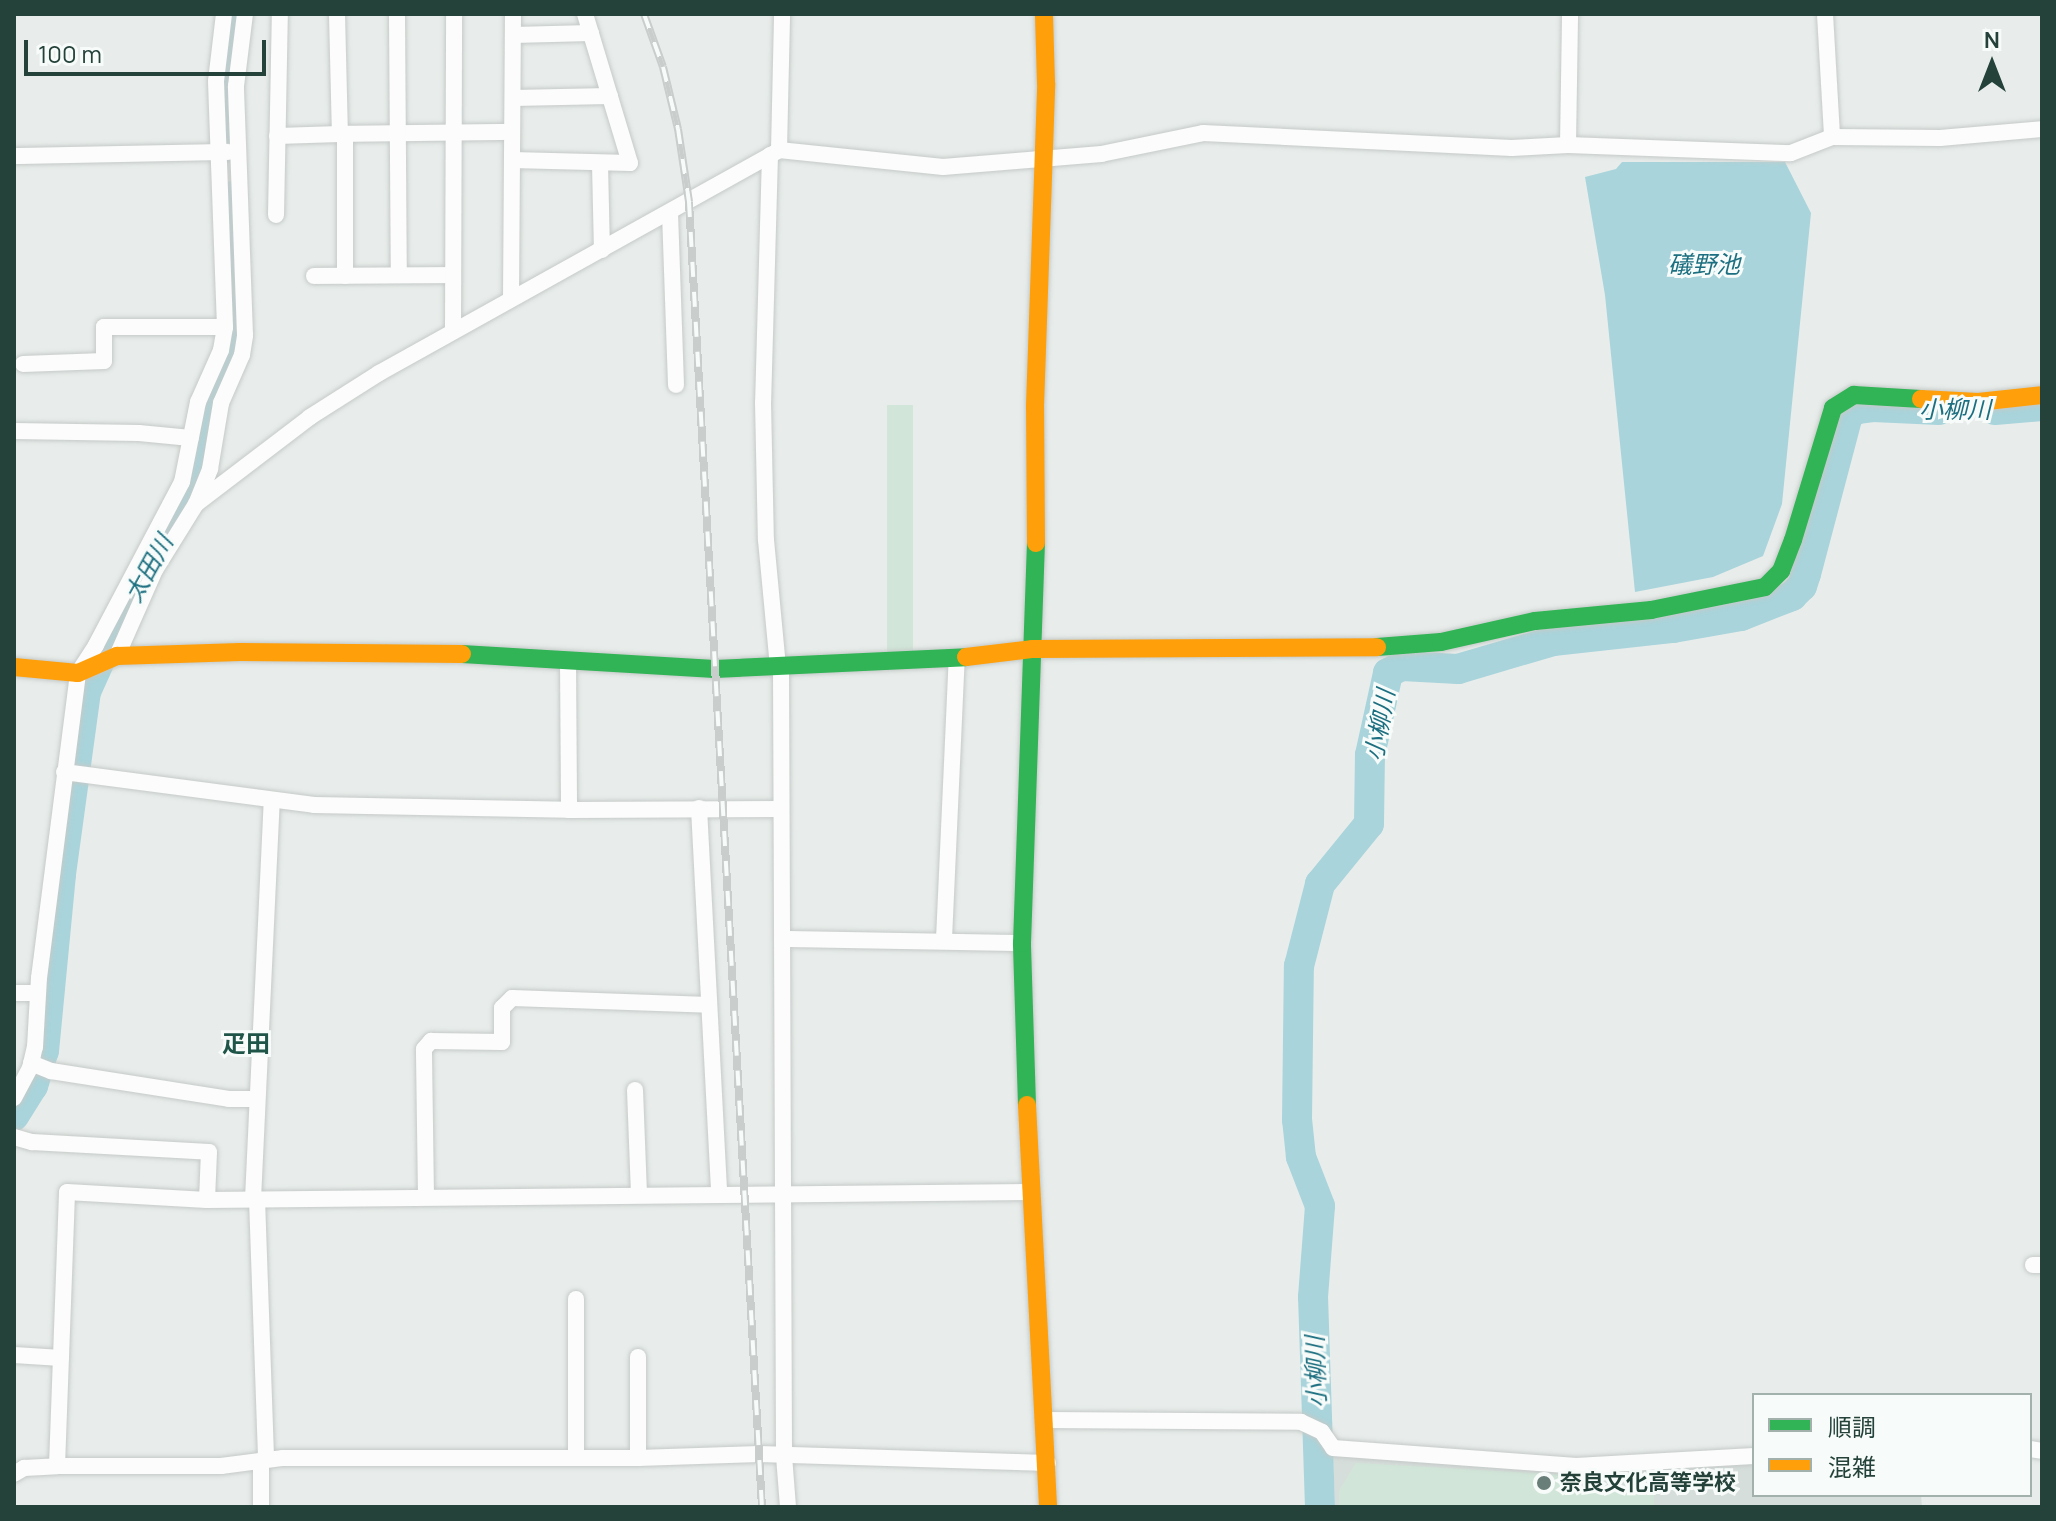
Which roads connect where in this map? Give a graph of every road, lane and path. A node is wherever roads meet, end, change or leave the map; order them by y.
1 (224, 14) edge
2 (245, 14) edge
3 (280, 14) edge
4 (337, 14) edge
5 (397, 14) edge
6 (454, 14) edge
7 (513, 14) edge
8 (585, 14) edge
9 (782, 14) edge
10 (1044, 14) edge
11 (1570, 14) edge
12 (1825, 14) edge
13 (591, 33) junction
14 (513, 35) junction
15 (610, 96) junction
16 (513, 98) junction
17 (2042, 129) edge
18 (512, 132) junction
19 (455, 133) junction
20 (343, 134) junction
21 (398, 134) junction
22 (277, 136) junction
23 (1832, 137) junction
24 (1568, 145) junction
25 (237, 151) junction
26 (218, 152) junction
27 (775, 153) junction
28 (14, 156) edge
29 (512, 160) junction
30 (1044, 160) junction
31 (600, 164) junction
32 (670, 213) junction
33 (276, 215) dead end
34 (602, 250) junction
35 (399, 275) junction
36 (452, 275) junction
37 (314, 276) dead end
38 (345, 276) junction
39 (511, 299) junction
40 (225, 327) junction
41 (453, 331) junction
42 (23, 364) dead end
43 (676, 385) dead end
44 (2042, 395) edge
45 (14, 431) edge
46 (191, 438) junction
47 (196, 504) junction
48 (1032, 649) junction
49 (117, 656) junction
50 (957, 657) junction
51 (568, 660) junction
52 (14, 667) edge
53 (779, 667) junction
54 (78, 673) junction
55 (64, 772) junction
56 (272, 801) junction
57 (699, 808) junction
58 (780, 809) junction
59 (569, 810) junction
60 (782, 939) junction
61 (944, 939) junction
62 (1022, 943) junction
63 (14, 993) edge
64 (38, 993) junction
65 (709, 1005) junction
66 (31, 1063) junction
67 (635, 1090) dead end
68 (14, 1098) edge
69 (257, 1099) junction
70 (14, 1137) edge
71 (1030, 1192) junction
72 (719, 1194) junction
73 (639, 1195) junction
74 (782, 1196) junction
75 (426, 1197) junction
76 (255, 1199) junction
77 (207, 1200) junction
78 (576, 1299) dead end
79 (14, 1355) edge
80 (638, 1357) dead end
81 (61, 1358) junction
82 (1045, 1420) junction
83 (784, 1456) junction
84 (1752, 1456) edge
85 (576, 1458) junction
86 (638, 1458) junction
87 (263, 1461) junction
88 (1048, 1463) junction
89 (57, 1466) junction
90 (14, 1474) edge
91 (261, 1507) edge
92 (788, 1507) edge
93 (1048, 1507) edge

1 - 26 street
2 - 25 street
3 - 22 street
4 - 20 street
5 - 21 street
6 - 19 street
7 - 14 street
8 - 13 street
9 - 27 street
10 - 30 street
11 - 24 street
12 - 23 street
13 - 14 street
13 - 15 street
14 - 16 street
15 - 16 street
15 - 31 street
16 - 18 street
17 - 23 street
18 - 19 street
18 - 29 street
19 - 21 street
19 - 36 street
20 - 21 street
20 - 22 street
20 - 38 street
21 - 35 street
22 - 33 street
23 - 24 street
24 - 30 street
25 - 26 street
25 - 47 street
26 - 28 street
26 - 40 street
27 - 30 street
27 - 32 street
27 - 53 street
29 - 31 street
29 - 39 street
30 - 48 street
31 - 34 street
32 - 34 street
32 - 43 street
34 - 39 street
35 - 36 street
35 - 38 street
36 - 41 street
37 - 38 street
39 - 41 street
40 - 42 street
40 - 46 street
41 - 47 street
44 - 48 street
45 - 46 street
46 - 54 street
47 - 49 street
48 - 50 street
48 - 62 street
49 - 51 street
49 - 54 street
50 - 53 street
50 - 61 street
51 - 53 street
51 - 59 street
52 - 54 street
53 - 58 street
54 - 55 street
55 - 56 street
55 - 64 street
56 - 59 street
56 - 69 street
57 - 58 street
57 - 59 street
57 - 65 street
58 - 60 street
60 - 61 street
60 - 74 street
61 - 62 street
62 - 71 street
63 - 64 street
64 - 66 street
65 - 72 street
65 - 75 street
66 - 68 street
66 - 69 street
67 - 73 street
69 - 76 street
70 - 77 street
71 - 74 street
71 - 82 street
72 - 73 street
72 - 74 street
73 - 75 street
74 - 83 street
75 - 76 street
76 - 77 street
76 - 87 street
77 - 81 street
78 - 85 street
79 - 81 street
80 - 86 street
81 - 89 street
82 - 84 street
82 - 88 street
83 - 86 street
83 - 88 street
83 - 92 street
85 - 86 street
85 - 87 street
87 - 89 street
87 - 91 street
88 - 93 street
89 - 90 street

